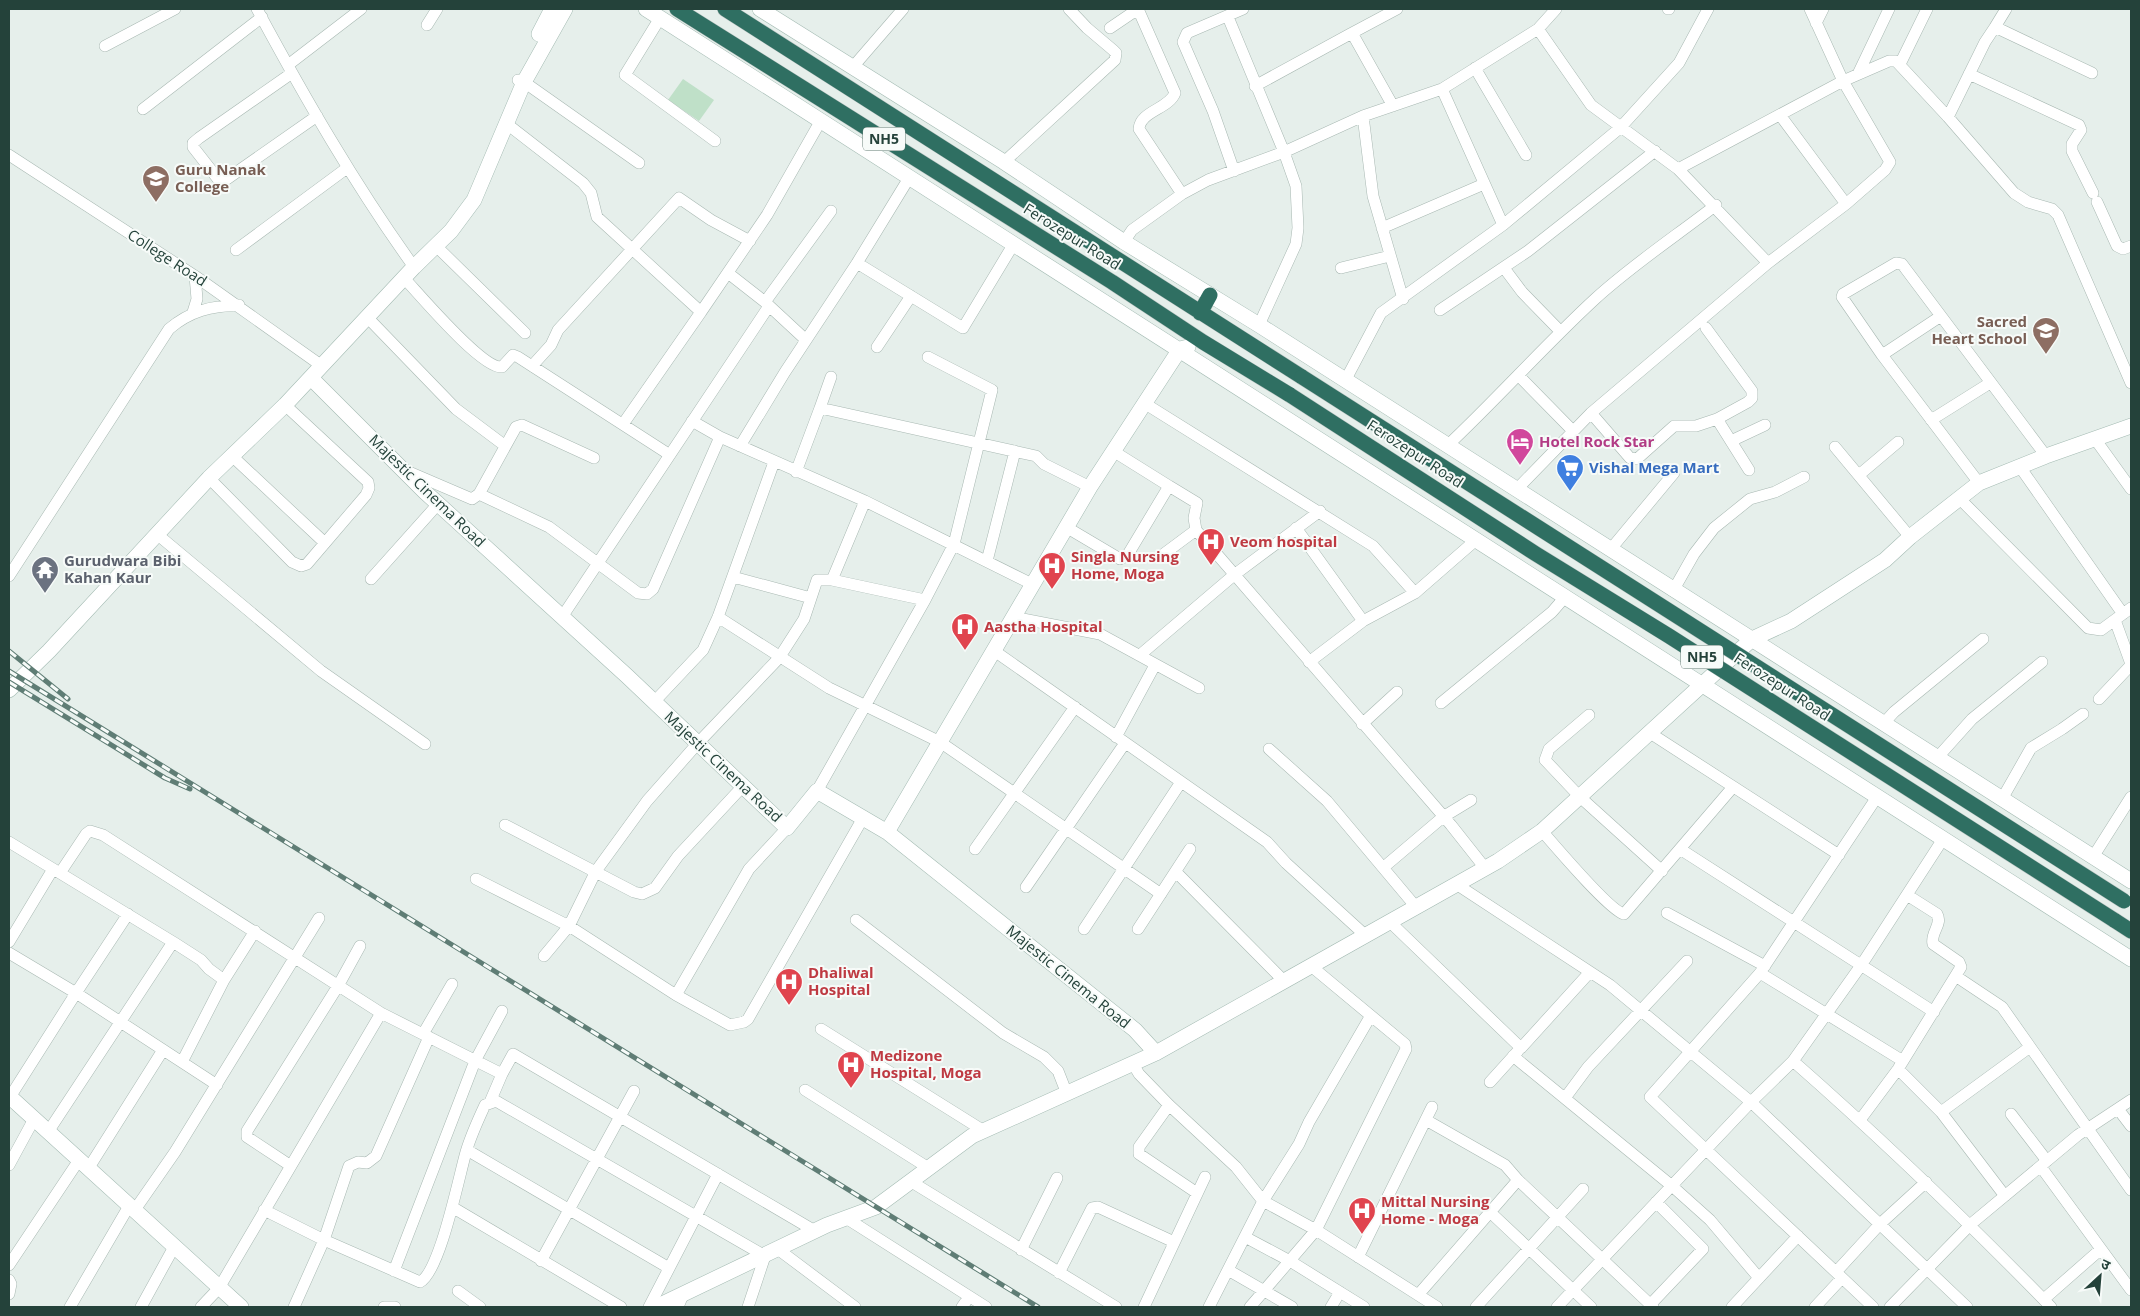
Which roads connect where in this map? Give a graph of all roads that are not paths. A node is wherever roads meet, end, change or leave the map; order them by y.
1 (176, 9) edge
2 (361, 9) edge
3 (437, 9) edge
4 (552, 9) edge
5 (565, 9) edge
6 (646, 9) edge
7 (677, 9) edge
8 (725, 9) edge
9 (760, 9) edge
10 (903, 9) edge
11 (1069, 9) edge
12 (1138, 9) edge
13 (1244, 9) edge
14 (1397, 9) edge
15 (1556, 9) edge
16 (1708, 9) edge
17 (1810, 9) edge
18 (1823, 9) edge
19 (1889, 9) edge
20 (1927, 9) edge
21 (2006, 9) edge
22 (1384, 12) edge
23 (260, 13) edge
24 (779, 14) edge
25 (1228, 17) junction
26 (660, 18) junction
27 (1816, 23) junction
28 (427, 25) dead end
29 (1995, 27) junction
30 (1110, 28) dead end
31 (1538, 29) junction
32 (1352, 33) junction
33 (105, 46) dead end
34 (1900, 64) junction
35 (852, 68) junction
36 (1475, 68) junction
37 (290, 69) junction
38 (1858, 74) junction
39 (1969, 74) junction
40 (2092, 74) dead end
41 (521, 81) junction
42 (1843, 81) junction
43 (1255, 86) junction
44 (1442, 89) junction
45 (1393, 106) junction
46 (143, 109) dead end
47 (1780, 115) junction
48 (317, 116) junction
49 (1363, 116) junction
50 (1948, 117) junction
51 (820, 122) junction
52 (507, 124) junction
53 (1620, 128) junction
54 (715, 141) dead end
55 (1655, 151) junction
56 (1284, 152) junction
57 (9, 155) edge
58 (1526, 155) dead end
59 (1004, 162) junction
60 (639, 163) dead end
61 (347, 168) junction
62 (1678, 169) junction
63 (1234, 171) junction
64 (908, 178) junction
65 (1484, 184) junction
66 (1182, 194) junction
67 (1846, 204) junction
68 (1716, 205) junction
69 (831, 211) dead end
70 (1503, 225) junction
71 (1382, 228) junction
72 (750, 241) junction
73 (1124, 242) junction
74 (435, 245) junction
75 (1013, 245) junction
76 (2131, 246) edge
77 (632, 249) junction
78 (236, 250) dead end
79 (1390, 256) junction
80 (857, 263) junction
81 (1768, 263) junction
82 (409, 268) junction
83 (1341, 268) dead end
84 (1504, 268) junction
85 (728, 273) junction
86 (195, 276) junction
87 (911, 296) junction
88 (1210, 296) junction
89 (1403, 299) junction
90 (767, 304) junction
91 (239, 305) junction
92 (1440, 310) dead end
93 (193, 312) junction
94 (701, 312) junction
95 (1200, 313) junction
96 (1941, 316) junction
97 (367, 317) junction
98 (1259, 325) junction
99 (1706, 328) dead end
100 (1560, 331) junction
101 (525, 333) dead end
102 (806, 340) junction
103 (1203, 342) junction
104 (877, 347) dead end
105 (1180, 349) junction
106 (1882, 355) junction
107 (928, 357) dead end
108 (318, 363) junction
109 (532, 366) junction
110 (1519, 376) junction
111 (830, 377) dead end
112 (311, 378) junction
113 (1345, 381) junction
114 (1990, 383) junction
115 (2131, 383) edge
116 (1144, 402) junction
117 (285, 405) junction
118 (820, 408) junction
119 (1591, 413) junction
120 (1716, 418) junction
121 (1931, 420) junction
122 (692, 421) junction
123 (623, 424) junction
124 (1765, 425) dead end
125 (2131, 426) edge
126 (1572, 430) junction
127 (720, 437) junction
128 (2095, 439) junction
129 (1731, 441) junction
130 (978, 442) junction
131 (1898, 442) dead end
132 (504, 446) junction
133 (740, 446) junction
134 (1447, 446) junction
135 (1835, 447) dead end
136 (1015, 451) junction
137 (1113, 451) junction
138 (670, 455) junction
139 (232, 456) junction
140 (2046, 456) junction
141 (594, 458) dead end
142 (774, 462) junction
143 (2020, 467) junction
144 (403, 470) junction
145 (1749, 470) dead end
146 (796, 472) junction
147 (1674, 474) dead end
148 (1859, 475) junction
149 (1804, 477) dead end
150 (208, 478) junction
151 (1979, 483) junction
152 (1169, 486) junction
153 (1090, 487) junction
154 (2131, 489) edge
155 (1516, 490) junction
156 (479, 494) junction
157 (1959, 498) junction
158 (865, 501) junction
159 (438, 504) junction
160 (1320, 511) junction
161 (1066, 527) junction
162 (1296, 528) junction
163 (1196, 530) junction
164 (158, 536) junction
165 (1910, 537) junction
166 (1477, 540) junction
167 (326, 543) junction
168 (954, 544) junction
169 (1610, 550) junction
170 (1161, 556) dead end
171 (987, 561) junction
172 (597, 564) junction
173 (1234, 575) junction
174 (9, 576) edge
175 (733, 577) junction
176 (372, 580) dead end
177 (832, 580) junction
178 (1032, 584) junction
179 (1673, 591) junction
180 (1415, 593) junction
181 (1565, 597) junction
182 (811, 598) junction
183 (925, 600) junction
184 (2123, 614) edge
185 (562, 616) junction
186 (718, 617) junction
187 (1013, 617) junction
188 (1363, 621) junction
189 (1752, 639) junction
190 (1983, 639) dead end
191 (993, 650) junction
192 (1140, 655) junction
193 (779, 658) junction
194 (1309, 662) junction
195 (2042, 662) dead end
196 (1155, 664) junction
197 (2131, 664) edge
198 (1708, 679) junction
199 (9, 682) edge
200 (1199, 688) dead end
201 (9, 690) edge
202 (1397, 692) dead end
203 (2099, 699) dead end
204 (654, 702) junction
205 (1441, 703) dead end
206 (864, 706) junction
207 (1075, 707) junction
208 (2083, 714) dead end
209 (1589, 715) dead end
210 (1884, 723) junction
211 (1362, 724) junction
212 (1650, 733) junction
213 (1120, 740) junction
214 (940, 742) junction
215 (698, 743) junction
216 (425, 744) dead end
217 (1269, 749) dead end
218 (1937, 758) junction
219 (1181, 782) junction
220 (743, 786) junction
221 (1733, 786) junction
222 (818, 791) junction
223 (1014, 792) junction
224 (1878, 796) junction
225 (2131, 796) edge
226 (1580, 797) junction
227 (2002, 799) junction
228 (1471, 800) dead end
229 (1443, 817) junction
230 (863, 818) junction
231 (505, 825) dead end
232 (787, 828) junction
233 (1067, 829) junction
234 (886, 832) junction
235 (1542, 832) junction
236 (1943, 839) junction
237 (9, 842) edge
238 (975, 849) dead end
239 (1190, 849) dead end
240 (1680, 850) junction
241 (1839, 855) junction
242 (2093, 857) junction
243 (1384, 867) junction
244 (1125, 868) junction
245 (1485, 868) junction
246 (56, 871) junction
247 (596, 871) junction
248 (1662, 871) junction
249 (1176, 872) junction
250 (476, 879) dead end
251 (2131, 881) edge
252 (1456, 884) junction
253 (1026, 887) dead end
254 (1162, 894) junction
255 (1907, 895) junction
256 (2127, 904) edge
257 (1416, 907) junction
258 (128, 914) junction
259 (1667, 914) dead end
260 (319, 918) dead end
261 (856, 920) dead end
262 (1390, 922) junction
263 (1796, 922) junction
264 (569, 926) junction
265 (1084, 929) dead end
266 (1138, 929) dead end
267 (255, 931) junction
268 (2131, 931) edge
269 (1366, 935) junction
270 (9, 942) edge
271 (173, 942) junction
272 (360, 946) dead end
273 (9, 952) edge
274 (544, 956) dead end
275 (296, 958) junction
276 (2131, 959) edge
277 (1687, 961) dead end
278 (1862, 964) junction
279 (1311, 966) junction
280 (1763, 969) junction
281 (1590, 972) junction
282 (1956, 977) junction
283 (224, 980) junction
284 (1284, 981) junction
285 (452, 984) dead end
286 (338, 986) junction
287 (76, 993) junction
288 (676, 994) junction
289 (502, 1010) dead end
290 (1641, 1011) junction
291 (1934, 1012) junction
292 (381, 1013) junction
293 (1828, 1014) junction
294 (1370, 1017) junction
295 (122, 1023) junction
296 (821, 1028) dead end
297 (426, 1036) junction
298 (2030, 1047) junction
299 (163, 1050) junction
300 (1517, 1052) junction
301 (1691, 1052) junction
302 (1156, 1054) junction
303 (475, 1061) junction
304 (1793, 1061) junction
305 (182, 1062) junction
306 (1133, 1064) junction
307 (1900, 1065) junction
308 (502, 1074) junction
309 (1490, 1082) dead end
310 (217, 1085) junction
311 (804, 1090) dead end
312 (634, 1091) dead end
313 (1067, 1094) junction
314 (9, 1097) edge
315 (1565, 1098) junction
316 (2131, 1100) edge
317 (490, 1102) junction
318 (1751, 1102) junction
319 (1169, 1105) junction
320 (1432, 1107) dead end
321 (2118, 1109) junction
322 (1941, 1112) junction
323 (2011, 1114) dead end
324 (621, 1118) junction
325 (34, 1119) junction
326 (1426, 1120) junction
327 (1860, 1120) junction
328 (2131, 1126) edge
329 (2088, 1129) junction
330 (984, 1131) junction
331 (48, 1132) junction
332 (466, 1150) junction
333 (1706, 1150) junction
334 (597, 1161) junction
335 (2044, 1164) junction
336 (9, 1165) edge
337 (84, 1165) junction
338 (291, 1166) junction
339 (927, 1168) junction
340 (718, 1174) junction
341 (1205, 1176) dead end
342 (1057, 1178) dead end
343 (1518, 1180) junction
344 (910, 1181) junction
345 (1926, 1182) junction
346 (1672, 1186) junction
347 (1583, 1189) dead end
348 (2131, 1190) edge
349 (1197, 1193) junction
350 (2006, 1196) junction
351 (1263, 1202) junction
352 (1656, 1202) junction
353 (452, 1207) junction
354 (132, 1208) junction
355 (569, 1209) junction
356 (264, 1210) junction
357 (1490, 1212) junction
358 (696, 1218) junction
359 (846, 1218) junction
360 (1559, 1218) junction
361 (1880, 1224) junction
362 (1971, 1224) junction
363 (1316, 1230) junction
364 (815, 1232) junction
365 (1798, 1236) junction
366 (1244, 1238) junction
367 (324, 1240) junction
368 (1174, 1242) junction
369 (174, 1247) junction
370 (1530, 1249) junction
371 (2101, 1249) junction
372 (779, 1250) junction
373 (1021, 1250) junction
374 (765, 1256) junction
375 (1358, 1257) junction
376 (1603, 1258) junction
377 (541, 1261) junction
378 (1290, 1261) junction
379 (9, 1265) edge
380 (668, 1268) junction
381 (1928, 1269) junction
382 (1228, 1270) junction
383 (394, 1271) junction
384 (1059, 1273) junction
385 (1839, 1275) junction
386 (1759, 1278) junction
387 (9, 1280) edge
388 (219, 1288) junction
389 (1265, 1290) junction
390 (1574, 1290) junction
391 (2131, 1290) edge
392 (458, 1291) dead end
393 (1340, 1292) junction
394 (9, 1294) edge
395 (1418, 1295) junction
396 (969, 1297) junction
397 (680, 1301) edge
398 (2048, 1303) edge
399 (852, 1306) edge
400 (1650, 1306) edge
401 (70, 1307) edge
402 (141, 1307) edge
403 (201, 1307) edge
404 (241, 1307) edge
405 (294, 1307) edge
406 (384, 1307) edge
407 (395, 1307) edge
408 (480, 1307) edge
409 (621, 1307) edge
410 (649, 1307) edge
411 (656, 1307) edge
412 (748, 1307) edge
413 (962, 1307) edge
414 (986, 1307) edge
415 (1116, 1307) edge
416 (1144, 1307) edge
417 (1210, 1307) edge
418 (1250, 1307) edge
419 (1292, 1307) edge
420 (1331, 1307) edge
421 (1364, 1307) edge
422 (1437, 1307) edge
423 (1476, 1307) edge
424 (1557, 1307) edge
425 (1592, 1307) edge
426 (1732, 1307) edge
427 (1815, 1307) edge
428 (1873, 1307) edge
429 (1890, 1307) edge
430 (1967, 1307) edge

1 - 33 street
2 - 37 street
3 - 28 street
4 - 41 street
5 - 41 street
6 - 26 street
7 - 103 highway, Ferozepur Road / NH5
8 - 95 highway, Ferozepur Road / NH5
9 - 24 street
10 - 35 street
11 - 59 street
12 - 30 street
12 - 66 street
13 - 25 street
14 - 22 street
15 - 31 street
16 - 53 street
17 - 27 street
18 - 27 street
19 - 38 street
20 - 34 street
21 - 29 street
22 - 32 street
23 - 37 street
23 - 46 street
24 - 35 street
25 - 43 street
25 - 63 street
26 - 51 street
26 - 54 street
27 - 42 street
29 - 39 street
29 - 40 street
31 - 36 street
31 - 53 street
32 - 43 street
32 - 45 street
34 - 38 street
34 - 50 street
35 - 59 street
36 - 44 street
36 - 58 street
37 - 48 street
37 - 48 street
38 - 42 street
39 - 50 street
39 - 76 street
41 - 52 street
41 - 60 street
41 - 82 street
42 - 47 street
42 - 67 street
43 - 56 street
44 - 45 street
44 - 65 street
45 - 49 street
47 - 62 street
47 - 67 street
48 - 61 street
49 - 56 street
49 - 71 street
50 - 115 street
51 - 64 street
51 - 72 street
52 - 74 street
52 - 77 street
53 - 55 street
53 - 70 street
55 - 62 street
55 - 84 street
56 - 63 street
56 - 98 street
57 - 86 street, College Road
59 - 73 street
61 - 78 street
61 - 82 street
62 - 68 street
63 - 66 street
64 - 75 street
64 - 80 street
65 - 70 street
65 - 71 street
66 - 73 street
67 - 81 street
68 - 81 street
68 - 100 street
69 - 90 street
70 - 89 street
71 - 79 street
72 - 77 street
72 - 85 street
73 - 88 street
74 - 82 street
74 - 101 street
75 - 87 street
75 - 105 street
77 - 94 street
77 - 109 street
79 - 83 street
79 - 89 street
80 - 87 street
80 - 102 street
81 - 119 street
82 - 97 street
82 - 108 street
82 - 109 street
84 - 92 street
84 - 100 street
85 - 90 street
85 - 94 street
86 - 91 street, College Road
86 - 93 street
87 - 104 street
88 - 95 highway
88 - 98 street
89 - 113 street
90 - 102 street
90 - 122 street
91 - 93 street
91 - 108 street, College Road
93 - 174 street
94 - 123 street
95 - 256 highway, Ferozepur Road / NH5, bridge
96 - 106 street
96 - 106 street
96 - 114 street
97 - 108 street
97 - 132 street
98 - 113 street
99 - 120 street
100 - 110 street
102 - 133 street
103 - 105 street
103 - 268 highway, Ferozepur Road / NH5, bridge
105 - 116 street
105 - 166 street
106 - 121 street
107 - 130 street
108 - 112 street
108 - 199 street
109 - 123 street
110 - 126 street
110 - 134 street
111 - 118 street
112 - 117 street
112 - 144 street, Majestic Cinema Road
113 - 134 street
114 - 121 street
114 - 140 street
116 - 137 street
116 - 160 street
117 - 139 street
117 - 167 street
118 - 130 street
118 - 146 street
119 - 120 street
119 - 126 street
120 - 129 street
121 - 151 street
122 - 127 street
122 - 138 street
123 - 138 street
124 - 129 street
125 - 128 street
126 - 155 street
127 - 133 street
127 - 172 street
128 - 140 street
128 - 154 street
129 - 145 street
130 - 136 street
130 - 168 street
131 - 148 street
132 - 141 street
132 - 156 street
133 - 142 street
134 - 155 street
135 - 148 street
136 - 153 street
136 - 171 street
137 - 152 street
137 - 153 street
138 - 172 street
139 - 150 street
139 - 167 street
140 - 143 street
142 - 146 street
142 - 175 street
143 - 151 street
143 - 184 street
144 - 156 street
144 - 159 street, Majestic Cinema Road
146 - 158 street
147 - 169 street
148 - 165 street
149 - 179 street
150 - 164 street
150 - 167 street
151 - 157 street
152 - 161 street
152 - 163 street
153 - 161 street
155 - 169 street
156 - 172 street
157 - 165 street
157 - 184 street
158 - 168 street
158 - 177 street
159 - 176 street
159 - 185 street, Majestic Cinema Road
160 - 162 street
160 - 180 street
161 - 178 street
162 - 173 street
162 - 188 street
163 - 170 street
163 - 173 street
164 - 201 street
164 - 216 street
165 - 189 street
166 - 180 street
166 - 181 street
168 - 171 street
168 - 183 street
169 - 179 street
171 - 178 street
172 - 185 street
173 - 192 street
173 - 194 street
175 - 182 street
175 - 186 street
177 - 182 street
177 - 183 street
178 - 187 street
179 - 189 street
180 - 188 street
181 - 198 street
181 - 205 street
182 - 193 street
183 - 206 street
184 - 197 street
185 - 204 street, Majestic Cinema Road
186 - 193 street
186 - 204 street
187 - 191 street
187 - 192 street
188 - 194 street
189 - 198 street
189 - 210 street
190 - 210 street
191 - 207 street
191 - 214 street
192 - 196 street
193 - 206 street
193 - 215 street
194 - 211 street
195 - 218 street
196 - 200 street
196 - 213 street
197 - 203 street
198 - 212 street
198 - 224 street
202 - 211 street
204 - 215 street, Majestic Cinema Road
206 - 214 street
206 - 222 street
207 - 213 street
207 - 223 street
208 - 227 street
209 - 226 street
210 - 218 street
211 - 229 street
212 - 221 street
212 - 226 street
213 - 219 street
213 - 233 street
214 - 223 street
214 - 234 street
215 - 220 street, Majestic Cinema Road
215 - 247 street
217 - 243 street
218 - 227 street
219 - 244 street
219 - 269 street
220 - 232 street, Majestic Cinema Road
220 - 247 street
221 - 240 street
221 - 241 street
222 - 230 street, Majestic Cinema Road
222 - 232 street, Majestic Cinema Road
223 - 233 street
223 - 238 street
224 - 236 street
224 - 241 street
225 - 242 street
226 - 235 street
226 - 248 street
227 - 242 street
228 - 229 street
229 - 243 street
229 - 245 street
230 - 234 street, Majestic Cinema Road
230 - 288 street
231 - 247 street
232 - 288 street
233 - 244 street
233 - 253 street
234 - 302 street, Majestic Cinema Road
235 - 245 street
235 - 248 street
236 - 255 street
236 - 276 street
237 - 246 street
239 - 249 street
240 - 248 street
240 - 263 street
241 - 263 street
242 - 251 street
243 - 257 street
244 - 254 street
244 - 265 street
245 - 252 street
246 - 258 street
246 - 267 street
246 - 270 street
247 - 264 street
249 - 254 street
249 - 284 street
250 - 264 street
252 - 257 street
252 - 281 street
254 - 266 street
255 - 278 street
255 - 282 street
257 - 262 street
258 - 271 street
258 - 287 street
259 - 280 street
260 - 275 street
261 - 313 street
262 - 269 street
262 - 300 street
263 - 278 street
263 - 280 street
264 - 274 street
264 - 288 street
267 - 275 street
267 - 283 street
269 - 279 street
271 - 283 street
271 - 295 street
272 - 286 street
273 - 287 street
275 - 286 street
275 - 310 street
277 - 290 street
278 - 291 street
278 - 293 street
279 - 284 street
279 - 294 street
280 - 293 street
280 - 301 street
281 - 290 street
281 - 300 street
282 - 291 street
282 - 298 street
283 - 305 street
284 - 302 street
285 - 297 street
286 - 292 street
286 - 338 street
287 - 295 street
287 - 314 street
289 - 303 street
290 - 301 street
290 - 315 street
291 - 307 street
292 - 297 street
292 - 338 street
293 - 304 street
293 - 307 street
294 - 351 street
294 - 363 street
295 - 299 street
295 - 331 street
296 - 330 street
297 - 303 street
297 - 367 street
298 - 322 street
298 - 329 street
299 - 305 street
299 - 337 street
300 - 309 street
300 - 315 street
301 - 318 street
301 - 333 street
302 - 306 street
303 - 308 street
303 - 383 street
304 - 318 street
304 - 327 street
305 - 310 street
306 - 313 street
306 - 319 street
307 - 322 street
307 - 327 street
308 - 317 street
308 - 324 street
310 - 354 street
311 - 339 street
312 - 324 street
313 - 330 street
314 - 325 street
315 - 346 street
316 - 321 street
317 - 332 street
317 - 334 street
318 - 333 street
318 - 361 street
319 - 349 street
319 - 351 street
320 - 326 street
321 - 328 street
321 - 329 street
322 - 350 street
323 - 335 street
324 - 334 street
324 - 340 street
325 - 331 street
325 - 336 street
326 - 343 street
326 - 375 street
327 - 345 street
329 - 335 street
329 - 348 street
330 - 339 street
331 - 337 street
332 - 353 street
332 - 355 street
333 - 346 street
333 - 365 street
334 - 355 street
334 - 358 street
335 - 350 street
335 - 371 street
337 - 354 street
337 - 379 street
338 - 356 street
339 - 344 street
340 - 358 street
340 - 364 street
341 - 349 street
342 - 373 street
343 - 357 street
343 - 360 street
344 - 359 street
344 - 373 street
345 - 361 street
345 - 362 street
346 - 352 street
346 - 386 street
347 - 360 street
349 - 368 street
350 - 362 street
351 - 363 street
351 - 366 street
352 - 376 street
352 - 400 street
353 - 377 street
353 - 383 street
354 - 369 street
354 - 401 street
355 - 377 street
355 - 380 street
356 - 367 street
356 - 388 street
357 - 370 street
357 - 395 street
358 - 374 street
358 - 380 street
359 - 364 street
359 - 396 street
360 - 370 street
360 - 376 street
361 - 381 street
361 - 385 street
362 - 381 street
362 - 398 street
363 - 375 street
363 - 378 street
364 - 372 street
365 - 385 street
365 - 386 street
366 - 378 street
366 - 382 street
367 - 383 street
367 - 405 street
368 - 384 street
368 - 416 street
369 - 388 street
369 - 402 street
370 - 390 street
370 - 423 street
371 - 391 street
371 - 398 street
372 - 374 street
372 - 399 street
373 - 384 street
374 - 397 street
374 - 412 street
375 - 395 street
376 - 390 street
376 - 400 street
377 - 409 street
378 - 389 street
378 - 393 street
380 - 410 street
381 - 429 street
381 - 430 street
382 - 389 street
382 - 417 street
384 - 415 street
385 - 427 street
385 - 428 street
386 - 426 street
387 - 394 street
388 - 403 street
388 - 404 street
389 - 418 street
389 - 419 street
390 - 424 street
390 - 425 street
392 - 408 street
393 - 420 street
393 - 421 street
395 - 422 street
396 - 413 street
396 - 414 street
397 - 411 street
406 - 407 street

